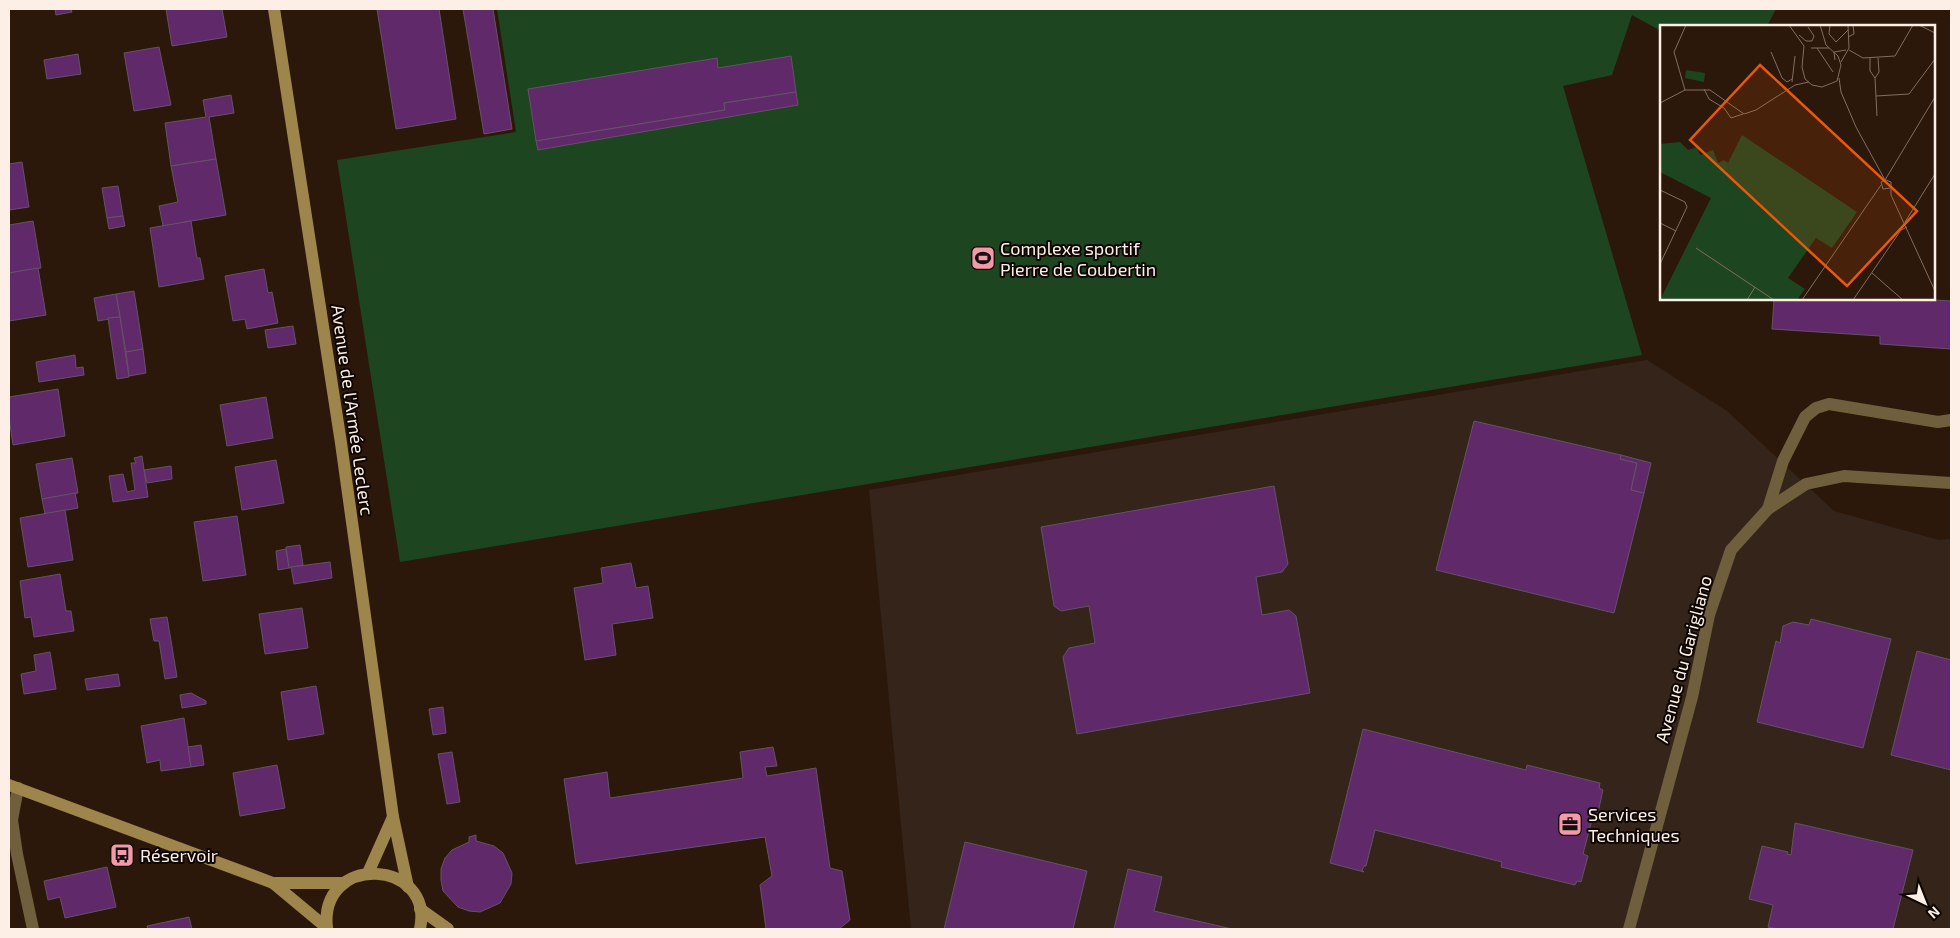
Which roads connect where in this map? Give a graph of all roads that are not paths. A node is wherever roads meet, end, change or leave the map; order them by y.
1 (274, 9) edge
2 (1951, 420) edge
3 (1951, 483) edge
4 (1768, 509) junction
5 (13, 787) edge
6 (393, 817) junction
7 (368, 873) junction
8 (274, 883) junction
9 (344, 883) junction
10 (408, 888) junction
11 (420, 909) junction
12 (33, 929) edge
13 (327, 929) edge
14 (420, 929) edge
15 (448, 929) edge
16 (1629, 929) edge

1 - 6 street, Avenue de l'Armée Leclerc
2 - 4 street
3 - 4 street, Avenue du Garigliano
4 - 16 street, Avenue du Garigliano
5 - 8 street
5 - 12 street
6 - 7 street
6 - 10 street, Avenue de l'Armée Leclerc
7 - 9 street
7 - 10 street
8 - 9 street
8 - 13 street
9 - 13 street
10 - 11 street
11 - 14 street
11 - 15 street

